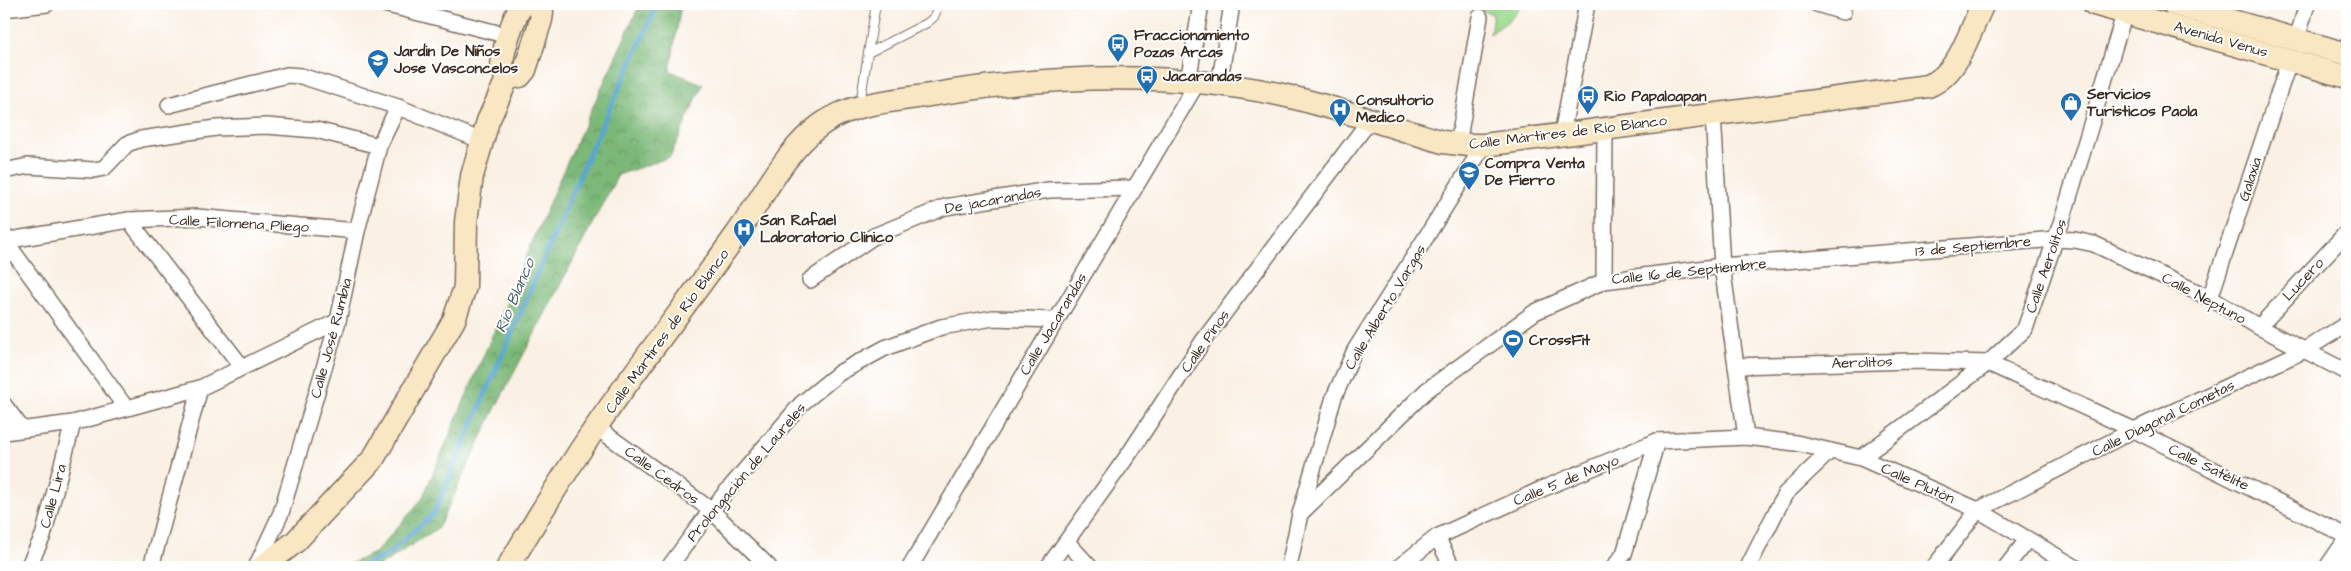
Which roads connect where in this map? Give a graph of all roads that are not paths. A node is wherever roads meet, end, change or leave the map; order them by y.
1 (48, 4) edge
2 (524, 4) edge
3 (535, 4) edge
4 (876, 4) edge
5 (939, 4) edge
6 (1201, 4) edge
7 (1232, 4) edge
8 (1587, 4) edge
9 (1817, 4) edge
10 (1982, 4) edge
11 (2094, 4) edge
12 (2173, 4) edge
13 (2307, 4) edge
14 (393, 5) edge
15 (8, 7) edge
16 (2126, 8) edge
17 (1844, 12) dead end
18 (1480, 17) dead end
19 (509, 36) junction
20 (2294, 49) junction
21 (868, 53) junction
22 (2347, 54) edge
23 (508, 76) junction
24 (2347, 77) edge
25 (1192, 82) junction
26 (1220, 86) junction
27 (169, 105) dead end
28 (860, 106) junction
29 (398, 107) junction
30 (1713, 114) junction
31 (1370, 120) junction
32 (1604, 128) junction
33 (1562, 134) junction
34 (482, 141) junction
35 (1458, 144) junction
36 (1484, 145) junction
37 (379, 146) junction
38 (4, 171) edge
39 (1134, 188) junction
40 (129, 220) junction
41 (357, 231) junction
42 (2347, 232) edge
43 (2056, 239) junction
44 (4, 240) edge
45 (1891, 254) joint
46 (1722, 266) junction
47 (810, 280) dead end
48 (1604, 281) junction
49 (2210, 298) junction
50 (1054, 320) junction
51 (338, 321) junction
52 (2347, 324) edge
53 (2259, 327) junction
54 (2302, 351) junction
55 (1988, 363) junction
56 (1736, 366) junction
57 (242, 367) junction
58 (2347, 372) edge
59 (200, 388) junction
60 (4, 405) edge
61 (126, 408) junction
62 (73, 423) junction
63 (596, 427) junction
64 (22, 429) junction
65 (2134, 430) junction
66 (4, 432) edge
67 (1746, 437) junction
68 (1657, 441) junction
69 (1830, 451) junction
70 (1861, 458) junction
71 (711, 510) junction
72 (1978, 510) junction
73 (1300, 514) junction
74 (1437, 537) junction
75 (2347, 537) edge
76 (2027, 540) junction
77 (1068, 542) junction
78 (28, 567) edge
79 (152, 567) edge
80 (256, 567) edge
81 (262, 567) edge
82 (508, 567) edge
83 (669, 567) edge
84 (769, 567) edge
85 (910, 567) edge
86 (1048, 567) edge
87 (1090, 567) edge
88 (1289, 567) edge
89 (1399, 567) edge
90 (1452, 567) edge
91 (1614, 567) edge
92 (1748, 567) edge
93 (1934, 567) edge
94 (2006, 567) edge
95 (2075, 567) edge
96 (2327, 567) edge

1 - 15 street
2 - 19 main road
3 - 23 main road
4 - 21 lane
5 - 21 lane
6 - 25 street
7 - 26 street
8 - 33 street
9 - 17 street
10 - 30 main road, Calle Mártires de Río Blanco
11 - 16 main road, Avenida Venus
12 - 20 main road, Avenida Venus
13 - 20 street, Galaxia
14 - 19 street
16 - 20 main road, Avenida Venus
16 - 43 street, Calle Aerolitos
18 - 35 street
19 - 23 main road
20 - 22 main road, Avenida Venus
20 - 24 main road, Avenida Venus
20 - 49 street, Galaxia
21 - 28 lane
23 - 34 main road
25 - 26 main road, Calle Mártires de Río Blanco
25 - 28 main road, Calle Mártires de Río Blanco
25 - 39 street, Calle Jacarandas
26 - 31 main road, Calle Mártires de Río Blanco
27 - 29 street
28 - 63 main road, Calle Mártires de Río Blanco
29 - 34 street
29 - 37 street, Calle José Rumbia
30 - 32 main road, Calle Mártires de Río Blanco
30 - 46 street
31 - 35 main road, Calle Mártires de Río Blanco
31 - 77 street, Calle Pinos
32 - 33 main road, Calle Mártires de Río Blanco
32 - 48 street
33 - 36 main road, Calle Mártires de Río Blanco
34 - 81 main road
35 - 36 main road, Calle Mártires de Río Blanco
36 - 73 street, Calle Alberto Vargas
37 - 38 street
37 - 41 street, Calle José Rumbia
39 - 47 street, De jacarandas
39 - 50 street, Calle Jacarandas
40 - 41 street, Calle Filomena Pliego
40 - 44 street, Calle Filomena Pliego
40 - 57 street
41 - 51 street, Calle José Rumbia
42 - 53 street, Lucero
43 - 45 street, 13 de Septiembre
43 - 49 street, Calle Neptuno
43 - 55 street, Calle Aerolitos
44 - 61 street
45 - 46 street, Calle 16 de Septiembre
46 - 48 street, Calle 16 de Septiembre
46 - 56 street
48 - 73 street, Calle 16 de Septiembre
49 - 53 street, Calle Neptuno
50 - 71 street, Prolongación de Laureles
50 - 85 street, Calle Jacarandas
51 - 57 street
51 - 80 street, Calle José Rumbia
52 - 54 street, Calle Diagonal Cometas
53 - 54 street, Calle Neptuno
54 - 58 street, Calle Neptuno
54 - 65 street, Calle Diagonal Cometas
55 - 56 street, Aerolitos
55 - 65 street, Calle Satélite
55 - 70 street, Calle Aerolitos
56 - 67 street
57 - 59 street
59 - 61 street
59 - 79 street
60 - 64 street
61 - 62 street
62 - 64 street
62 - 78 street, Calle Lira
63 - 71 street, Calle Cedros
63 - 82 main road, Calle Mártires de Río Blanco
64 - 66 street
65 - 72 street, Calle Diagonal Cometas
65 - 75 street, Calle Satélite
67 - 68 street, Calle 5 de Mayo
67 - 69 street, Calle Plutón
68 - 74 street, Calle 5 de Mayo
68 - 91 street
69 - 70 street, Calle Plutón
69 - 92 street
70 - 72 street, Calle Plutón
71 - 83 street, Prolongación de Laureles
71 - 84 street, Calle Cedros
72 - 76 street, Calle Plutón
72 - 93 street
73 - 88 street, Calle Alberto Vargas
74 - 89 street, Calle 5 de Mayo
74 - 90 street
75 - 96 street
76 - 94 street
76 - 95 street, Calle Plutón
77 - 86 street, Calle Pinos
77 - 87 street

